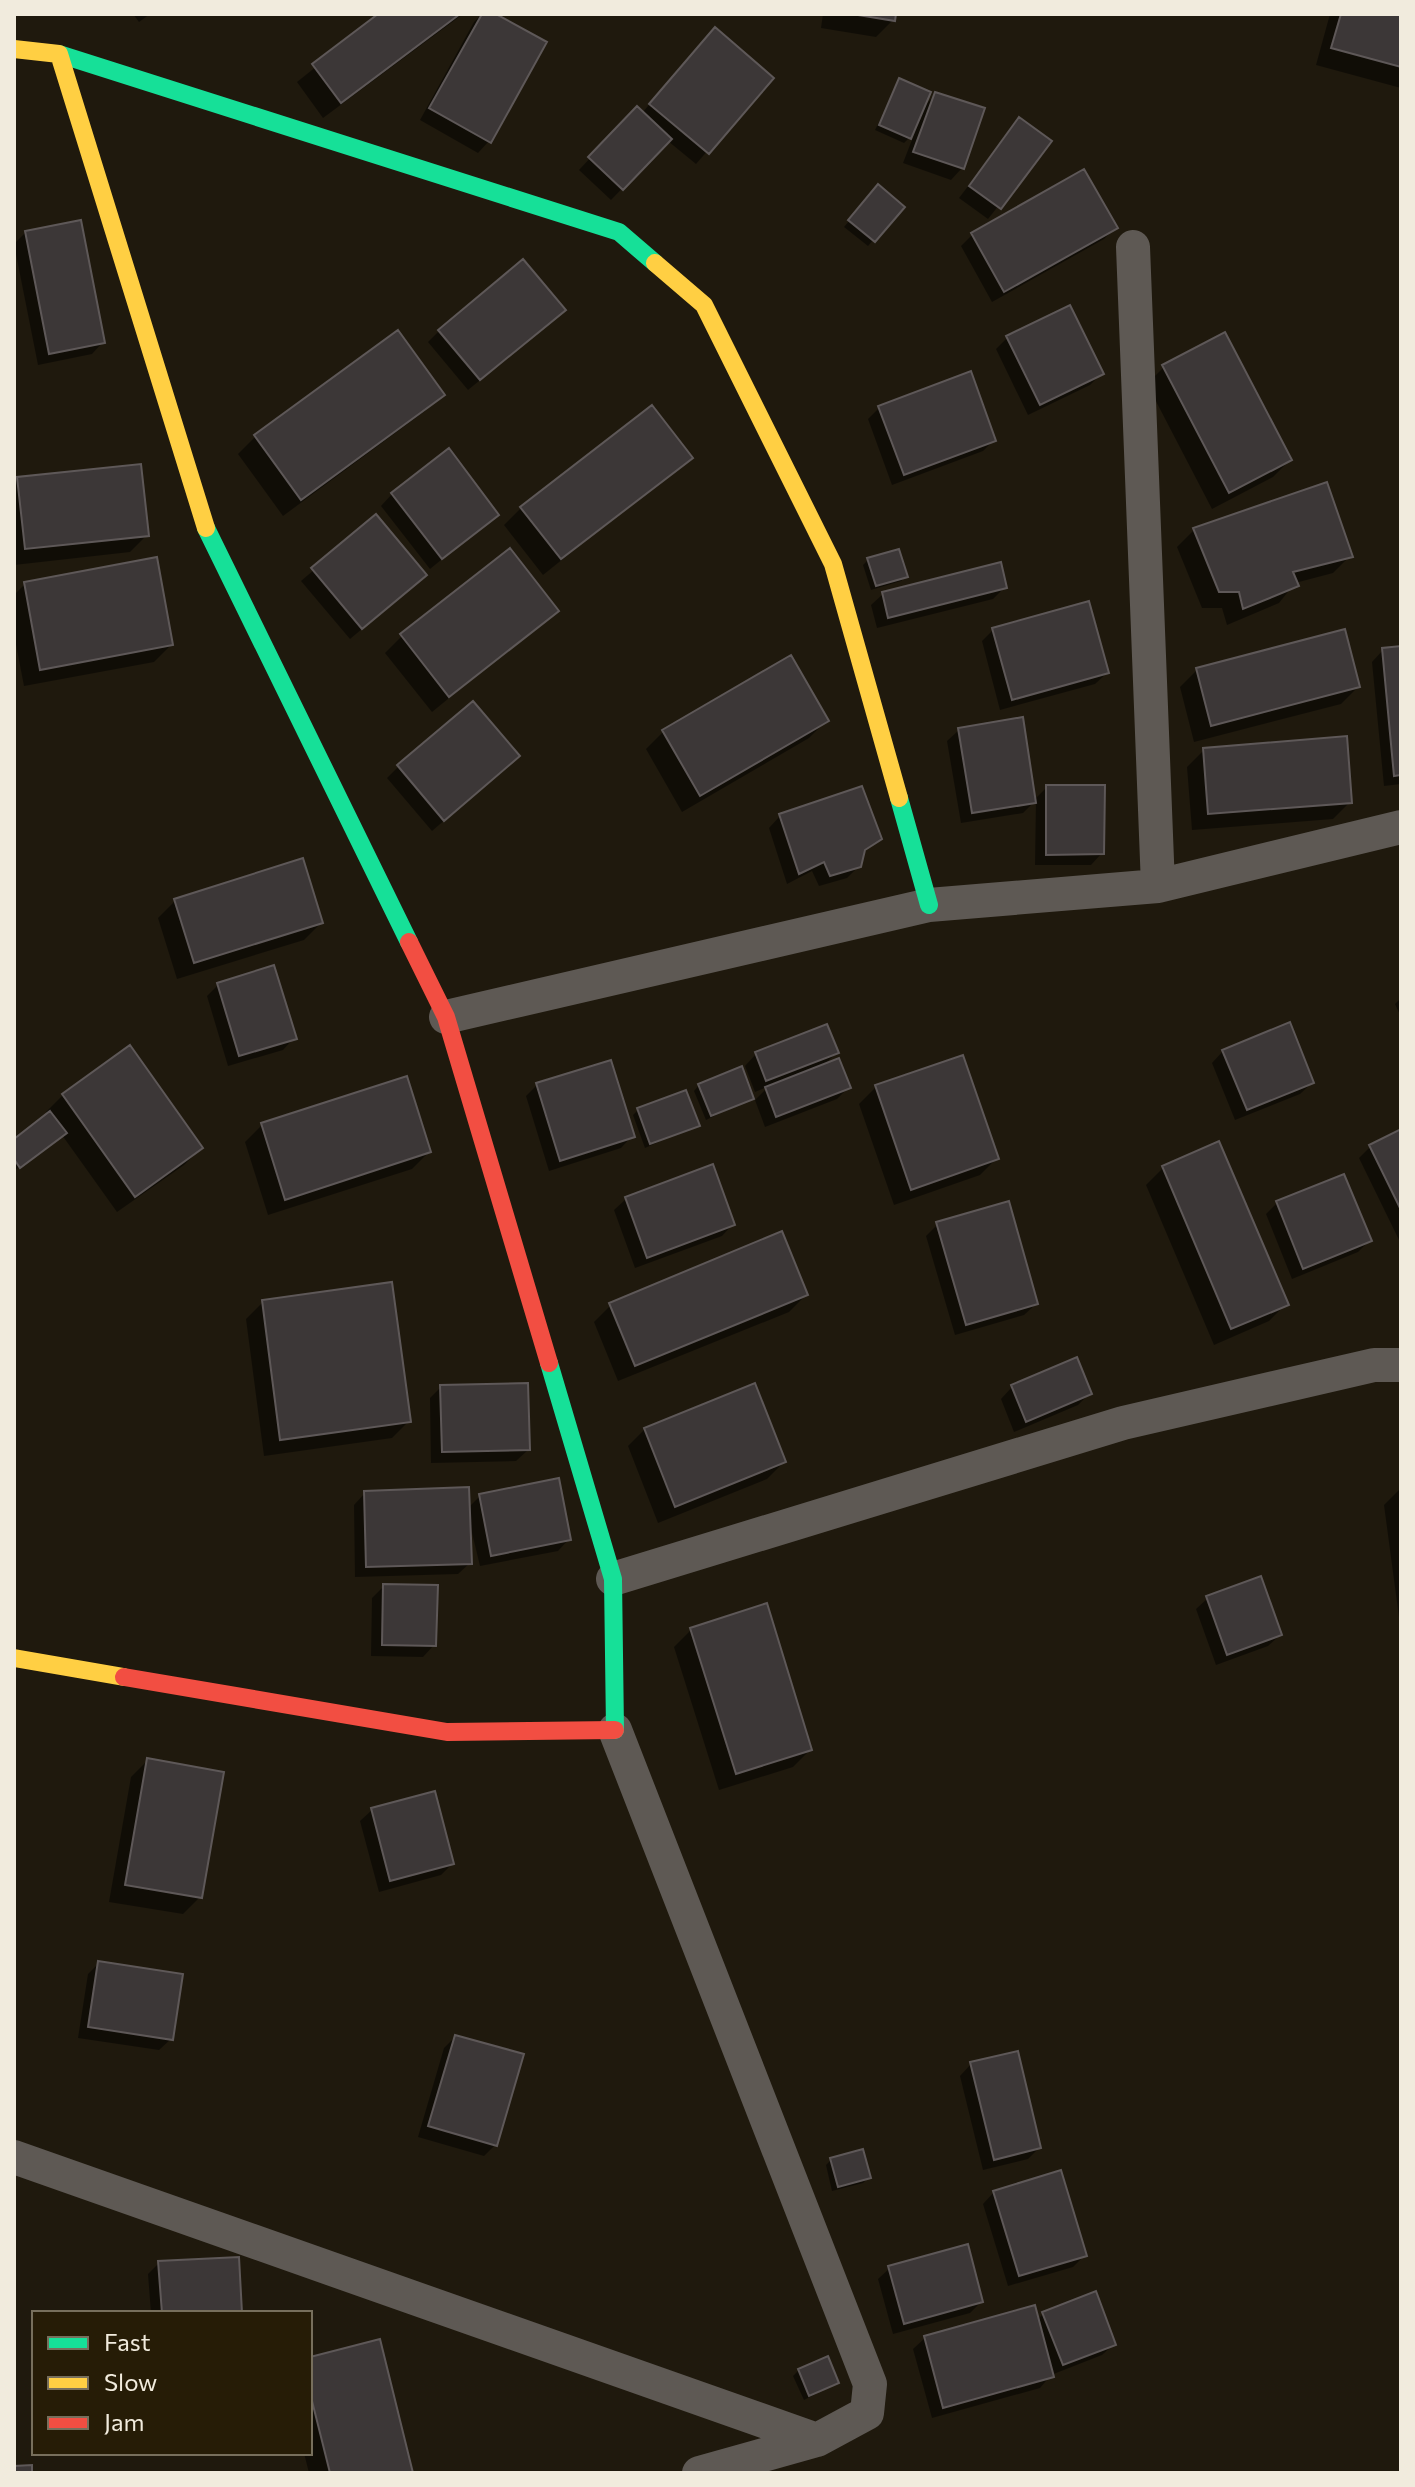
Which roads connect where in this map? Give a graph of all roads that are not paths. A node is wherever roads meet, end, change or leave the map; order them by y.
1 (14, 49) edge
2 (59, 54) junction
3 (1133, 247) dead end
4 (1401, 827) edge
5 (1158, 886) junction
6 (929, 905) junction
7 (446, 1017) junction
8 (1401, 1365) edge
9 (613, 1579) junction
10 (14, 1658) edge
11 (615, 1730) junction
12 (14, 2157) edge
13 (817, 2440) junction
14 (699, 2473) edge

1 - 2 street
2 - 6 street
2 - 7 street
3 - 5 street
4 - 5 street
5 - 6 street
6 - 7 street
7 - 9 street
8 - 9 street
9 - 11 street
10 - 11 street
11 - 13 street
12 - 13 street
13 - 14 street

